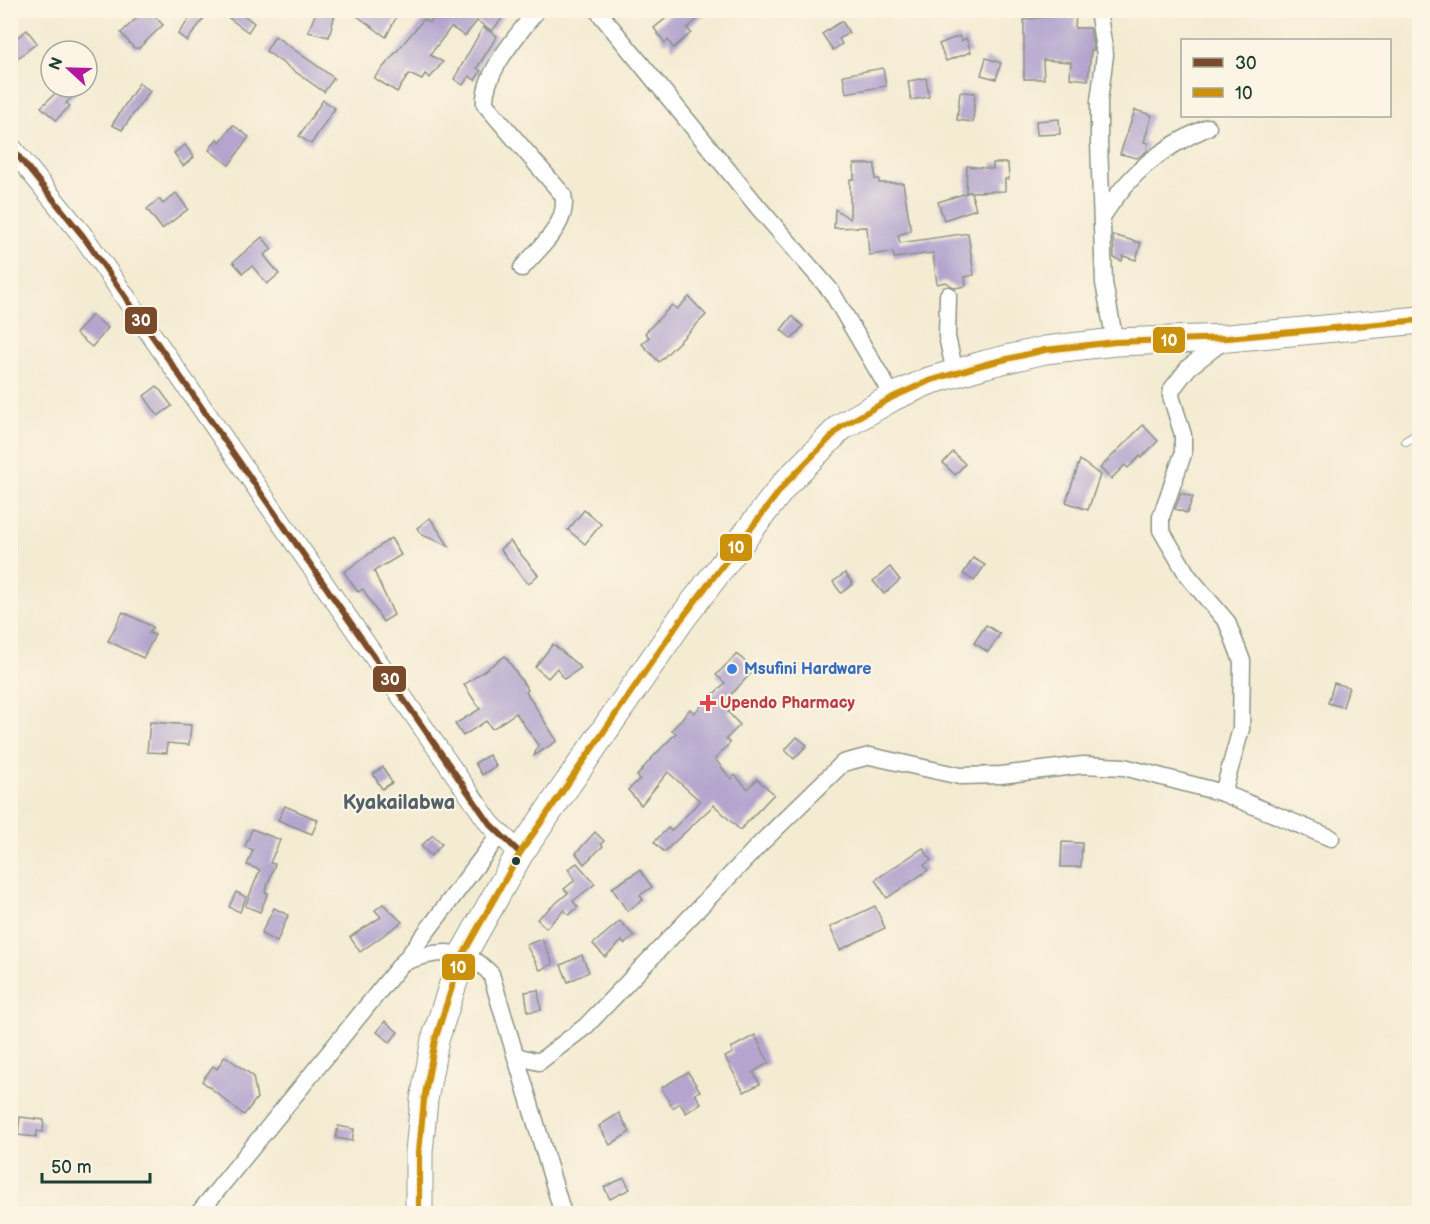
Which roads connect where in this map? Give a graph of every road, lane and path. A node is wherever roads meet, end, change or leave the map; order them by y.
1 (537, 10) edge
2 (597, 10) edge
3 (1098, 10) edge
4 (1208, 127) dead end
5 (10, 146) edge
6 (1102, 217) junction
7 (522, 268) dead end
8 (948, 295) dead end
9 (1419, 320) edge
10 (1228, 338) junction
11 (1115, 342) junction
12 (956, 372) junction
13 (893, 397) junction
14 (1419, 433) edge
15 (1406, 441) dead end
16 (1223, 793) junction
17 (500, 834) junction
18 (1331, 838) dead end
19 (520, 854) junction
20 (462, 956) junction
21 (402, 963) junction
22 (516, 1056) junction
23 (198, 1214) edge
24 (419, 1214) edge
25 (563, 1214) edge

1 - 7 street
2 - 13 street
3 - 6 street
4 - 6 street
5 - 17 street
6 - 11 street
8 - 12 street
9 - 10 highway
10 - 11 highway
10 - 16 street
11 - 12 highway
12 - 13 highway
13 - 19 highway
14 - 15 lane
16 - 18 street
16 - 22 street
17 - 19 street
17 - 21 street
19 - 20 highway
20 - 21 street
20 - 22 street
20 - 24 highway
21 - 23 street
22 - 25 street

